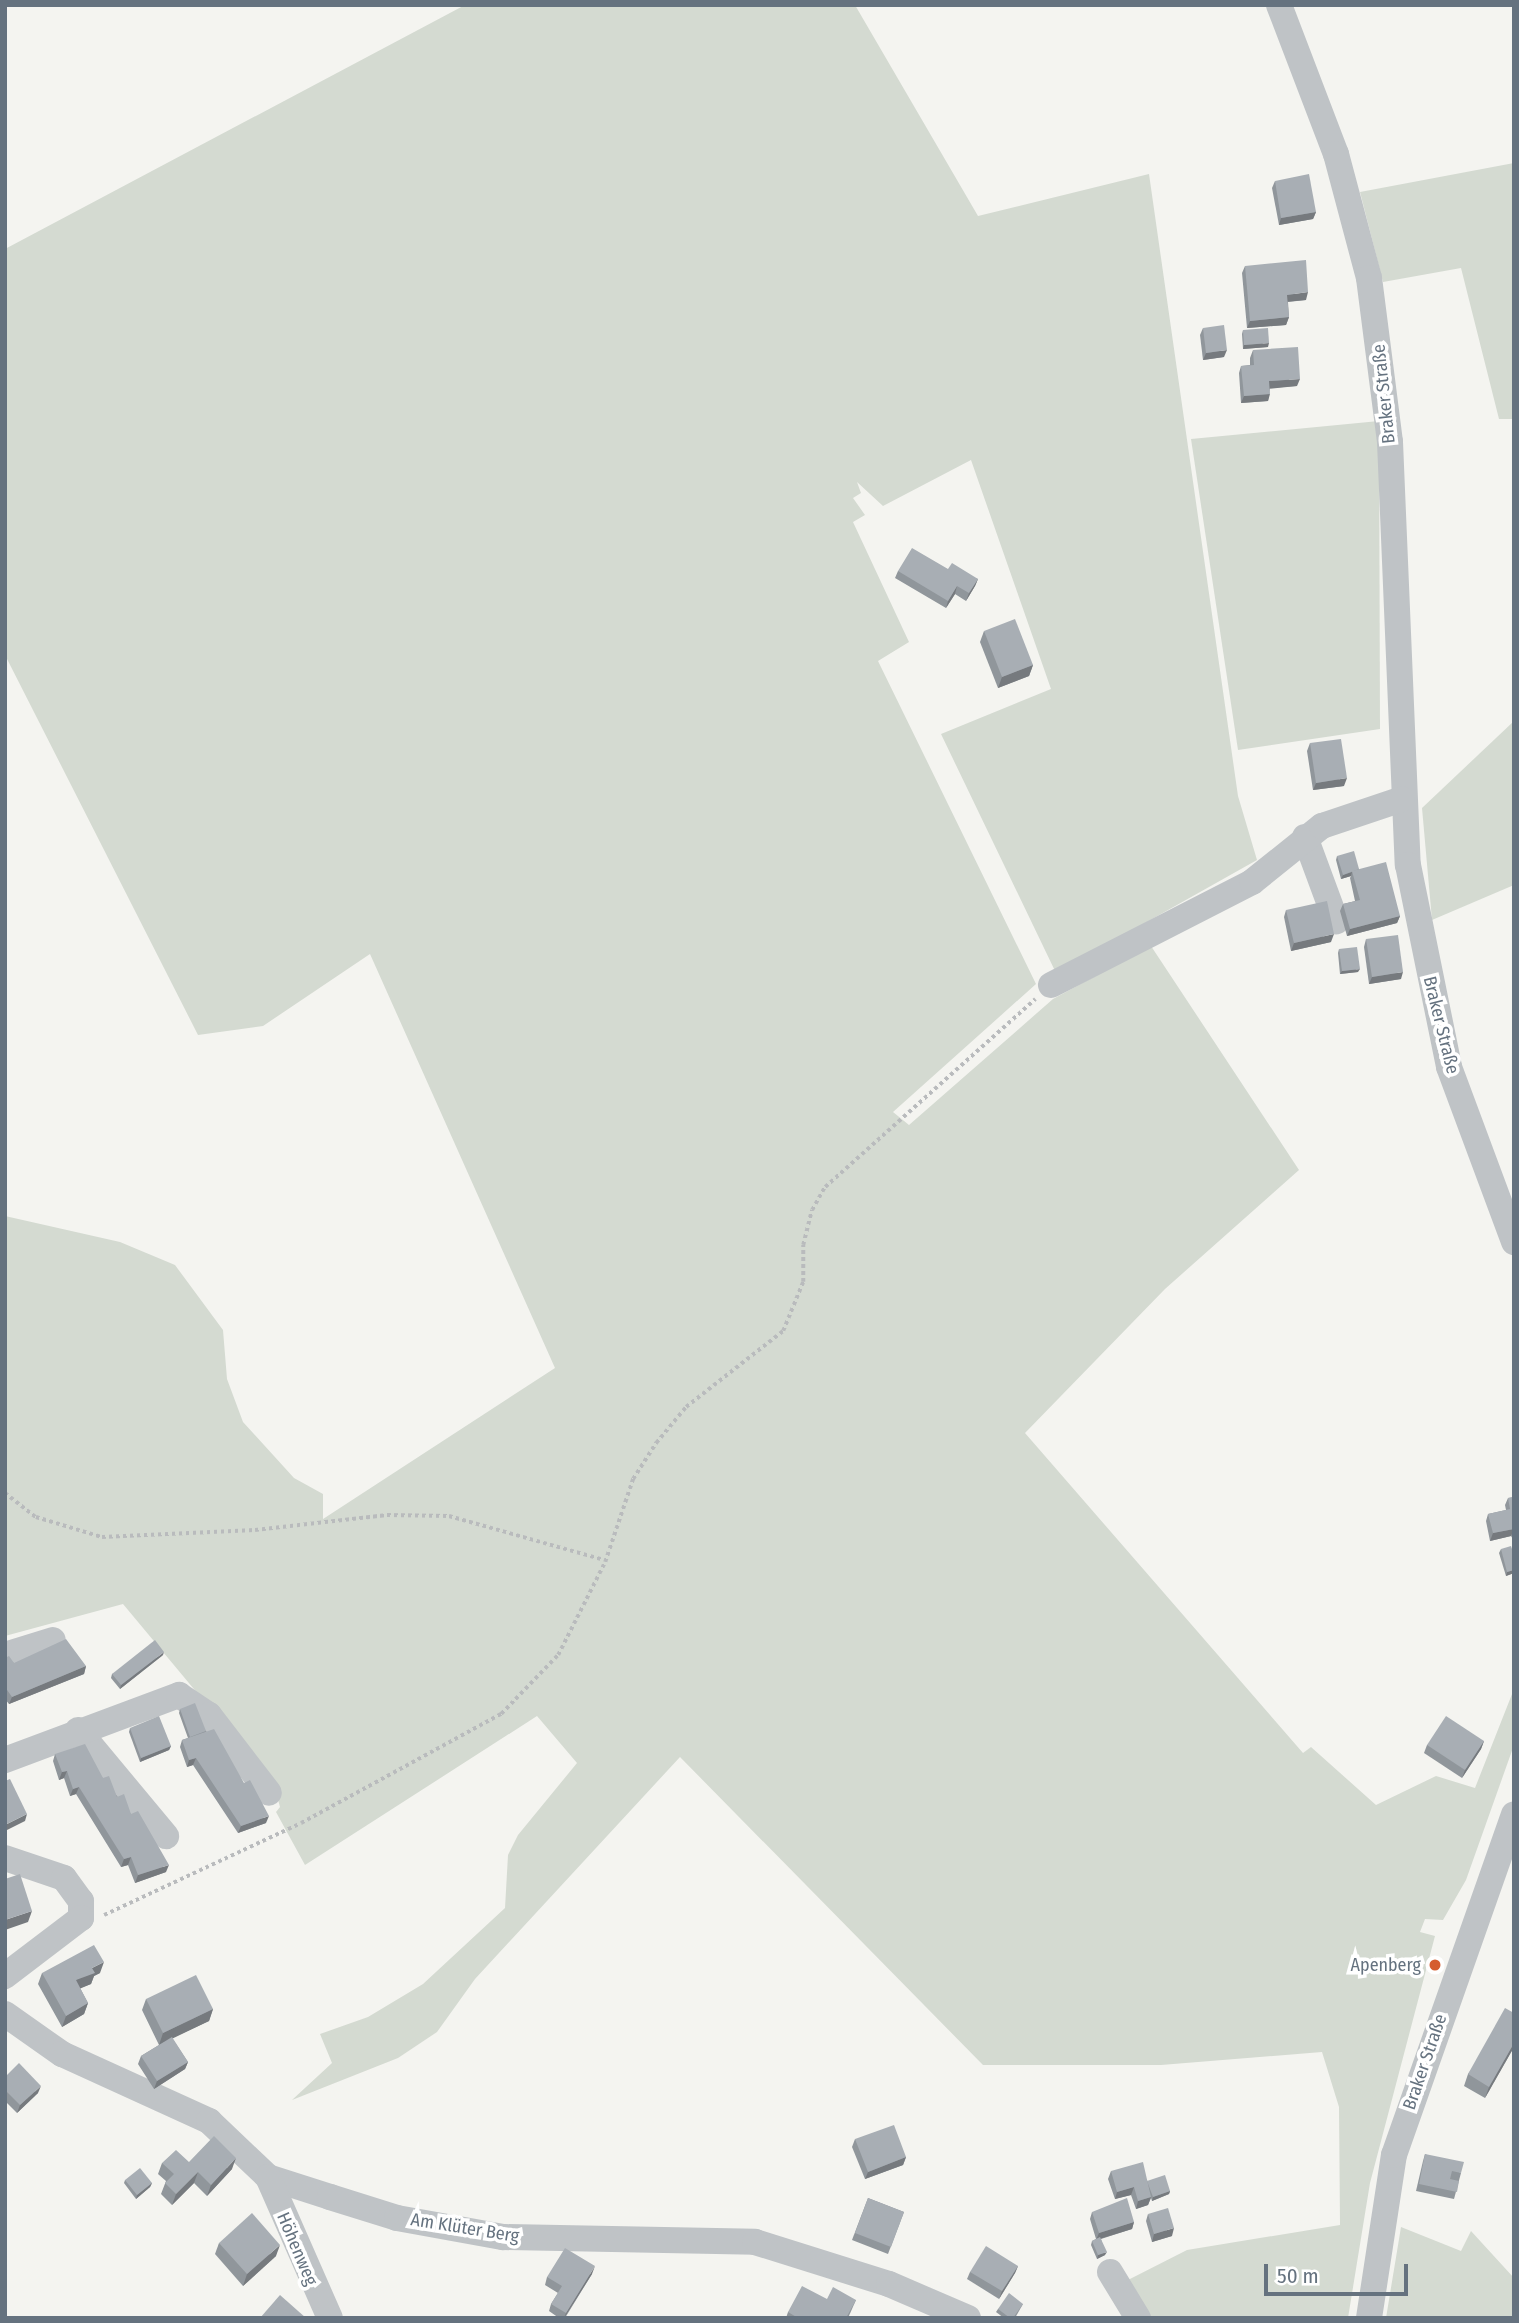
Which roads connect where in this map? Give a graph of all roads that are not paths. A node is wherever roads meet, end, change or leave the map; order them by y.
1 (1279, 5) edge
2 (1402, 799) junction
3 (1305, 838) junction
4 (1336, 921) dead end
5 (1051, 985) road end
6 (1514, 1242) edge
7 (53, 1640) dead end
8 (5, 1655) edge
9 (78, 1730) junction
10 (5, 1760) edge
11 (269, 1793) dead end
12 (1514, 1814) edge
13 (166, 1836) dead end
14 (5, 1858) edge
15 (5, 1976) edge
16 (5, 2014) edge
17 (268, 2177) junction
18 (1110, 2272) dead end
19 (330, 2318) edge
20 (968, 2318) edge
21 (1138, 2318) edge
22 (1369, 2318) edge

1 - 2 street, Braker Straße
2 - 3 street
2 - 6 street, Braker Straße
3 - 4 street
3 - 5 street
7 - 8 street
9 - 10 street
9 - 11 street
9 - 13 street
12 - 22 street, Braker Straße
14 - 15 street
16 - 17 street, Am Klüter Berg
17 - 19 street, Höhenweg
17 - 20 street, Am Klüter Berg
18 - 21 street

